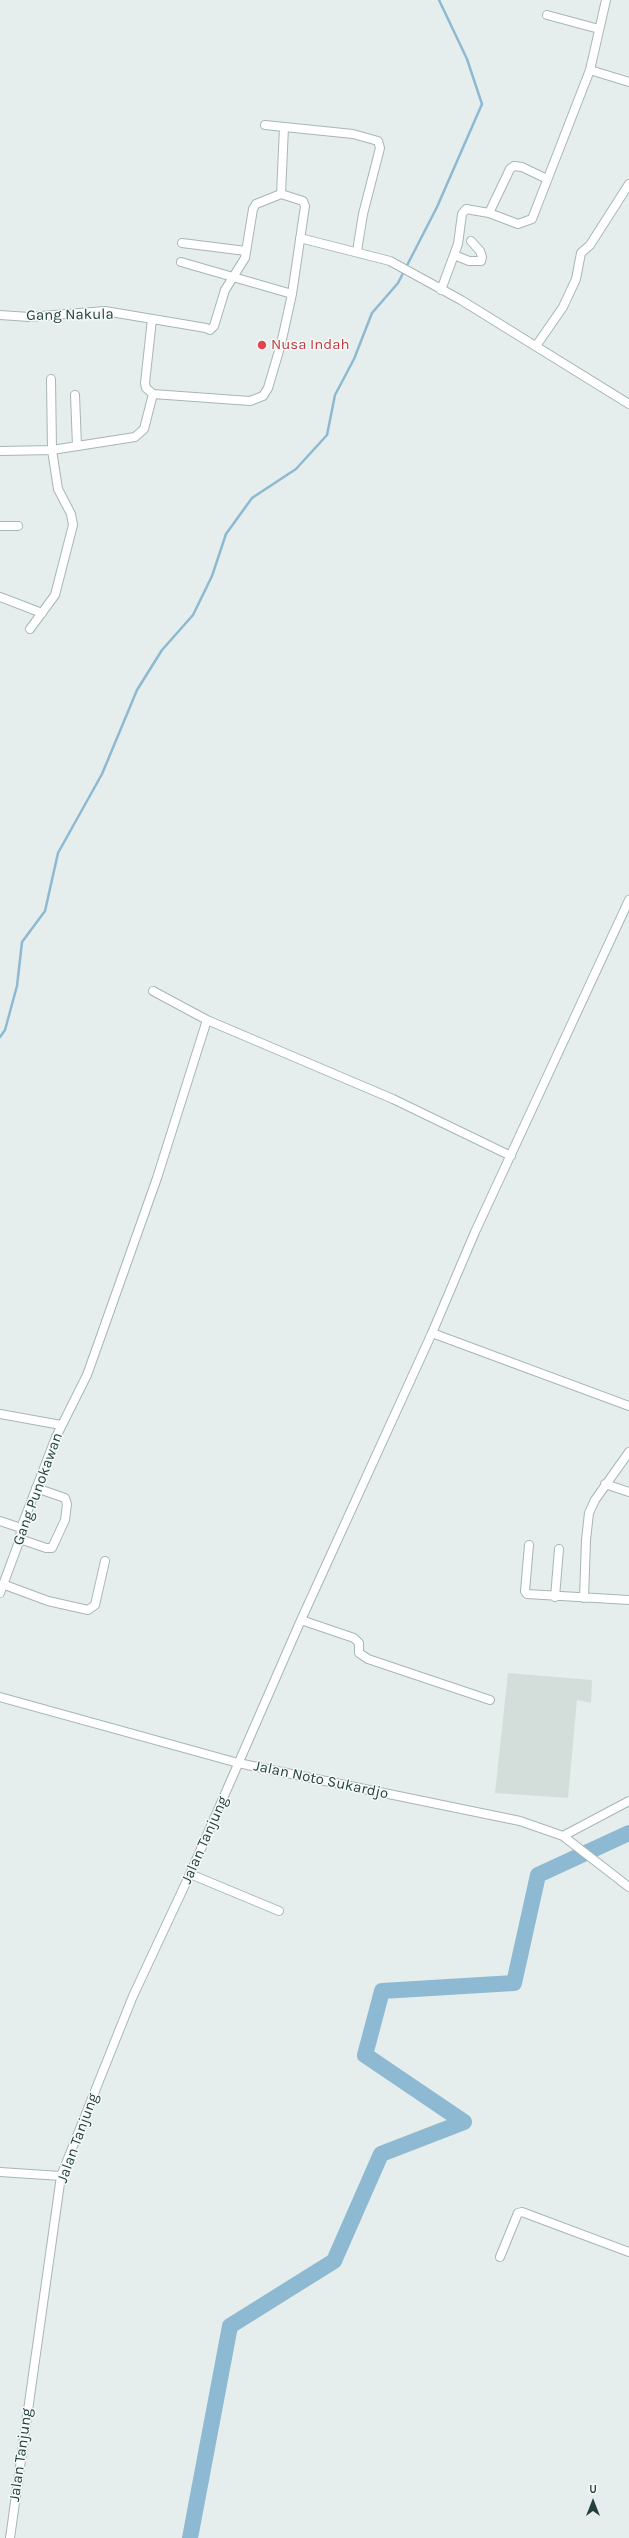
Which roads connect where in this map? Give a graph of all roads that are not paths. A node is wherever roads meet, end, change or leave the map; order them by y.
1 (606, 0) edge
2 (547, 15) dead end
3 (599, 29) junction
4 (590, 70) junction
5 (629, 82) edge
6 (265, 125) dead end
7 (284, 127) junction
8 (547, 179) junction
9 (629, 184) edge
10 (281, 194) junction
11 (489, 213) junction
12 (300, 238) junction
13 (471, 241) dead end
14 (182, 243) dead end
15 (246, 251) junction
16 (357, 251) junction
17 (454, 255) junction
18 (181, 262) dead end
19 (232, 276) junction
20 (440, 290) junction
21 (292, 294) junction
22 (0, 315) edge
23 (152, 319) junction
24 (536, 346) junction
25 (51, 379) dead end
26 (153, 394) junction
27 (75, 395) dead end
28 (629, 404) edge
29 (77, 446) junction
30 (52, 450) junction
31 (0, 451) edge
32 (0, 526) edge
33 (18, 526) dead end
34 (0, 598) edge
35 (42, 613) junction
36 (30, 629) dead end
37 (629, 900) edge
38 (153, 991) dead end
39 (206, 1020) junction
40 (511, 1156) junction
41 (432, 1333) junction
42 (629, 1406) edge
43 (0, 1414) edge
44 (61, 1425) junction
45 (629, 1452) edge
46 (605, 1484) junction
47 (36, 1488) junction
48 (629, 1492) edge
49 (0, 1521) edge
50 (21, 1528) junction
51 (20, 1540) junction
52 (529, 1545) dead end
53 (559, 1549) dead end
54 (105, 1561) dead end
55 (3, 1573) edge
56 (5, 1585) junction
57 (0, 1593) edge
58 (555, 1597) junction
59 (584, 1598) junction
60 (629, 1600) edge
61 (301, 1620) junction
62 (0, 1696) edge
63 (490, 1700) dead end
64 (238, 1763) junction
65 (629, 1801) edge
66 (563, 1836) junction
67 (190, 1874) junction
68 (629, 1887) edge
69 (279, 1911) dead end
70 (0, 2172) edge
71 (61, 2176) junction
72 (629, 2252) edge
73 (500, 2257) dead end
74 (10, 2538) edge

1 - 3 street
2 - 3 street
3 - 4 street
4 - 5 street
4 - 8 street
6 - 7 street
7 - 10 street
7 - 16 street
8 - 11 street
8 - 11 street
9 - 24 street
10 - 12 street
10 - 15 street
11 - 17 street
12 - 16 street
12 - 21 street
13 - 17 street
14 - 15 street
15 - 19 street
16 - 20 street
17 - 20 street
18 - 19 street
19 - 21 street
19 - 23 street, Gang Nakula
20 - 24 street
21 - 26 street
22 - 23 street, Gang Nakula
23 - 26 street
24 - 28 street
25 - 30 street
26 - 29 street
27 - 29 street
29 - 30 street
30 - 31 street
30 - 35 street
32 - 33 street
34 - 35 street
35 - 36 street
37 - 40 street, Jalan Tanjung
38 - 39 street
39 - 40 street
39 - 44 street, Gang Punokawan
40 - 41 street, Jalan Tanjung
41 - 42 street
41 - 61 street, Jalan Tanjung
43 - 44 street
44 - 47 street, Gang Punokawan
45 - 46 street
46 - 48 street
46 - 59 street
47 - 50 street, Gang Punokawan
47 - 51 street
49 - 50 street
50 - 51 street, Gang Punokawan
51 - 55 street, Gang Punokawan
52 - 58 street
53 - 58 street
54 - 56 street
55 - 56 street, Gang Punokawan
56 - 57 street, Gang Punokawan
58 - 59 street
59 - 60 street
61 - 63 street
61 - 64 street, Jalan Tanjung
62 - 64 street, Jalan Noto Sukardjo
64 - 66 street, Jalan Noto Sukardjo
64 - 67 street, Jalan Tanjung
65 - 66 street
66 - 68 street, Jalan Noto Sukardjo
67 - 69 street
67 - 71 street, Jalan Tanjung
70 - 71 street
71 - 74 street, Jalan Tanjung
72 - 73 street

